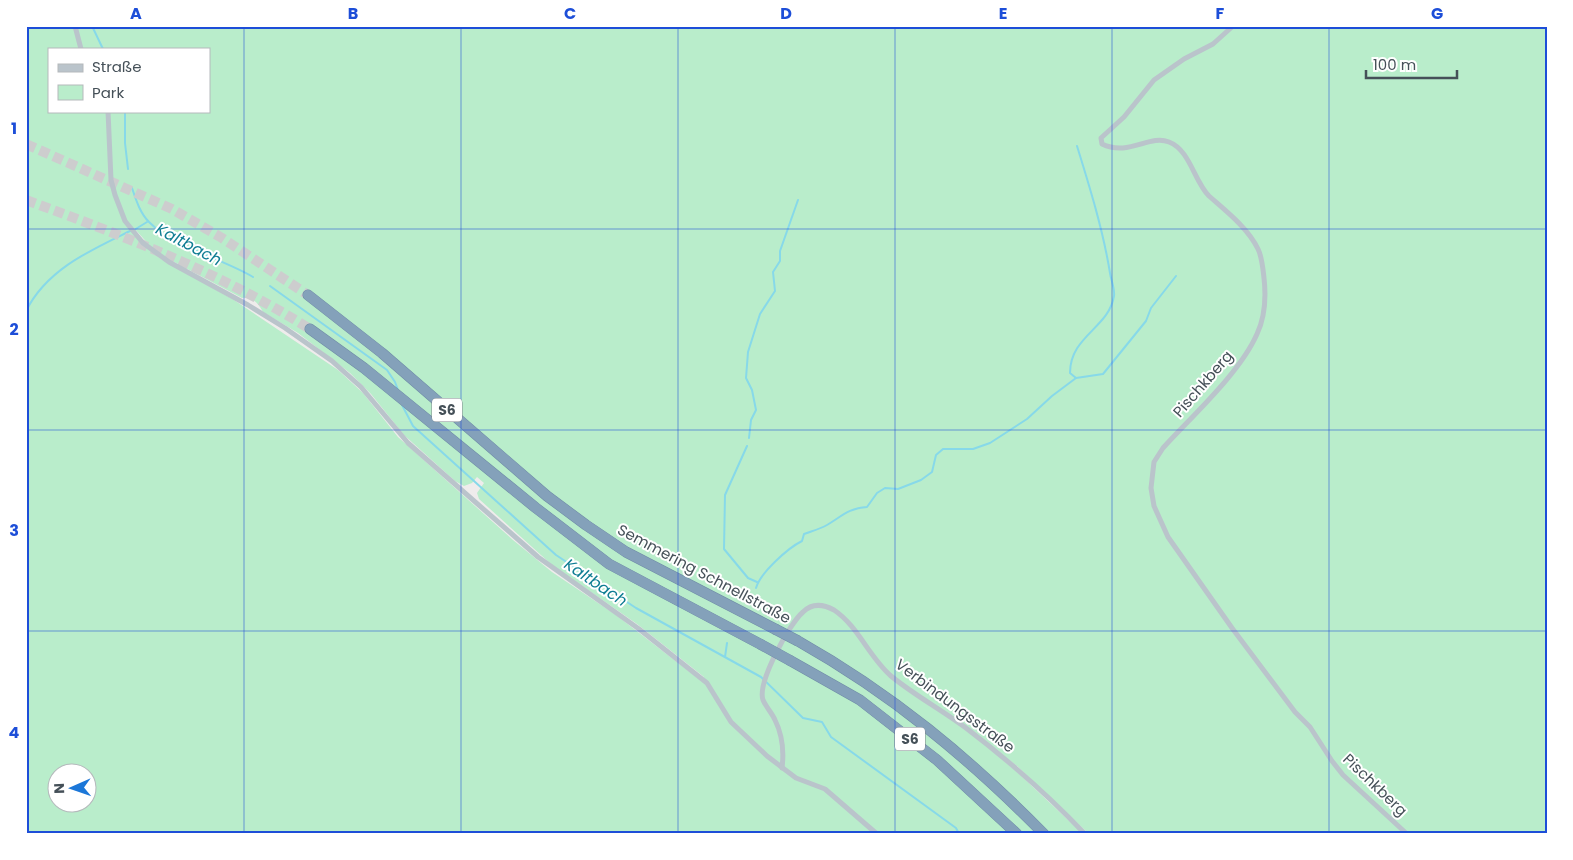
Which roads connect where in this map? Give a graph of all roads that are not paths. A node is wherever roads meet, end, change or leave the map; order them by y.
1 (75, 26) edge
2 (1233, 26) edge
3 (82, 48) edge
4 (108, 112) edge
5 (308, 295) tunnel mouth
6 (310, 329) tunnel mouth
7 (782, 768) junction
8 (877, 834) edge
9 (1017, 834) edge
10 (1044, 834) edge
11 (1085, 834) edge
12 (1407, 834) edge

1 - 3 street
2 - 12 street, Pischkberg
4 - 7 street
5 - 10 highway, Semmering Schnellstraße / S6, bridge
6 - 9 highway, S6, bridge
7 - 8 street
7 - 11 street, Verbindungsstraße

